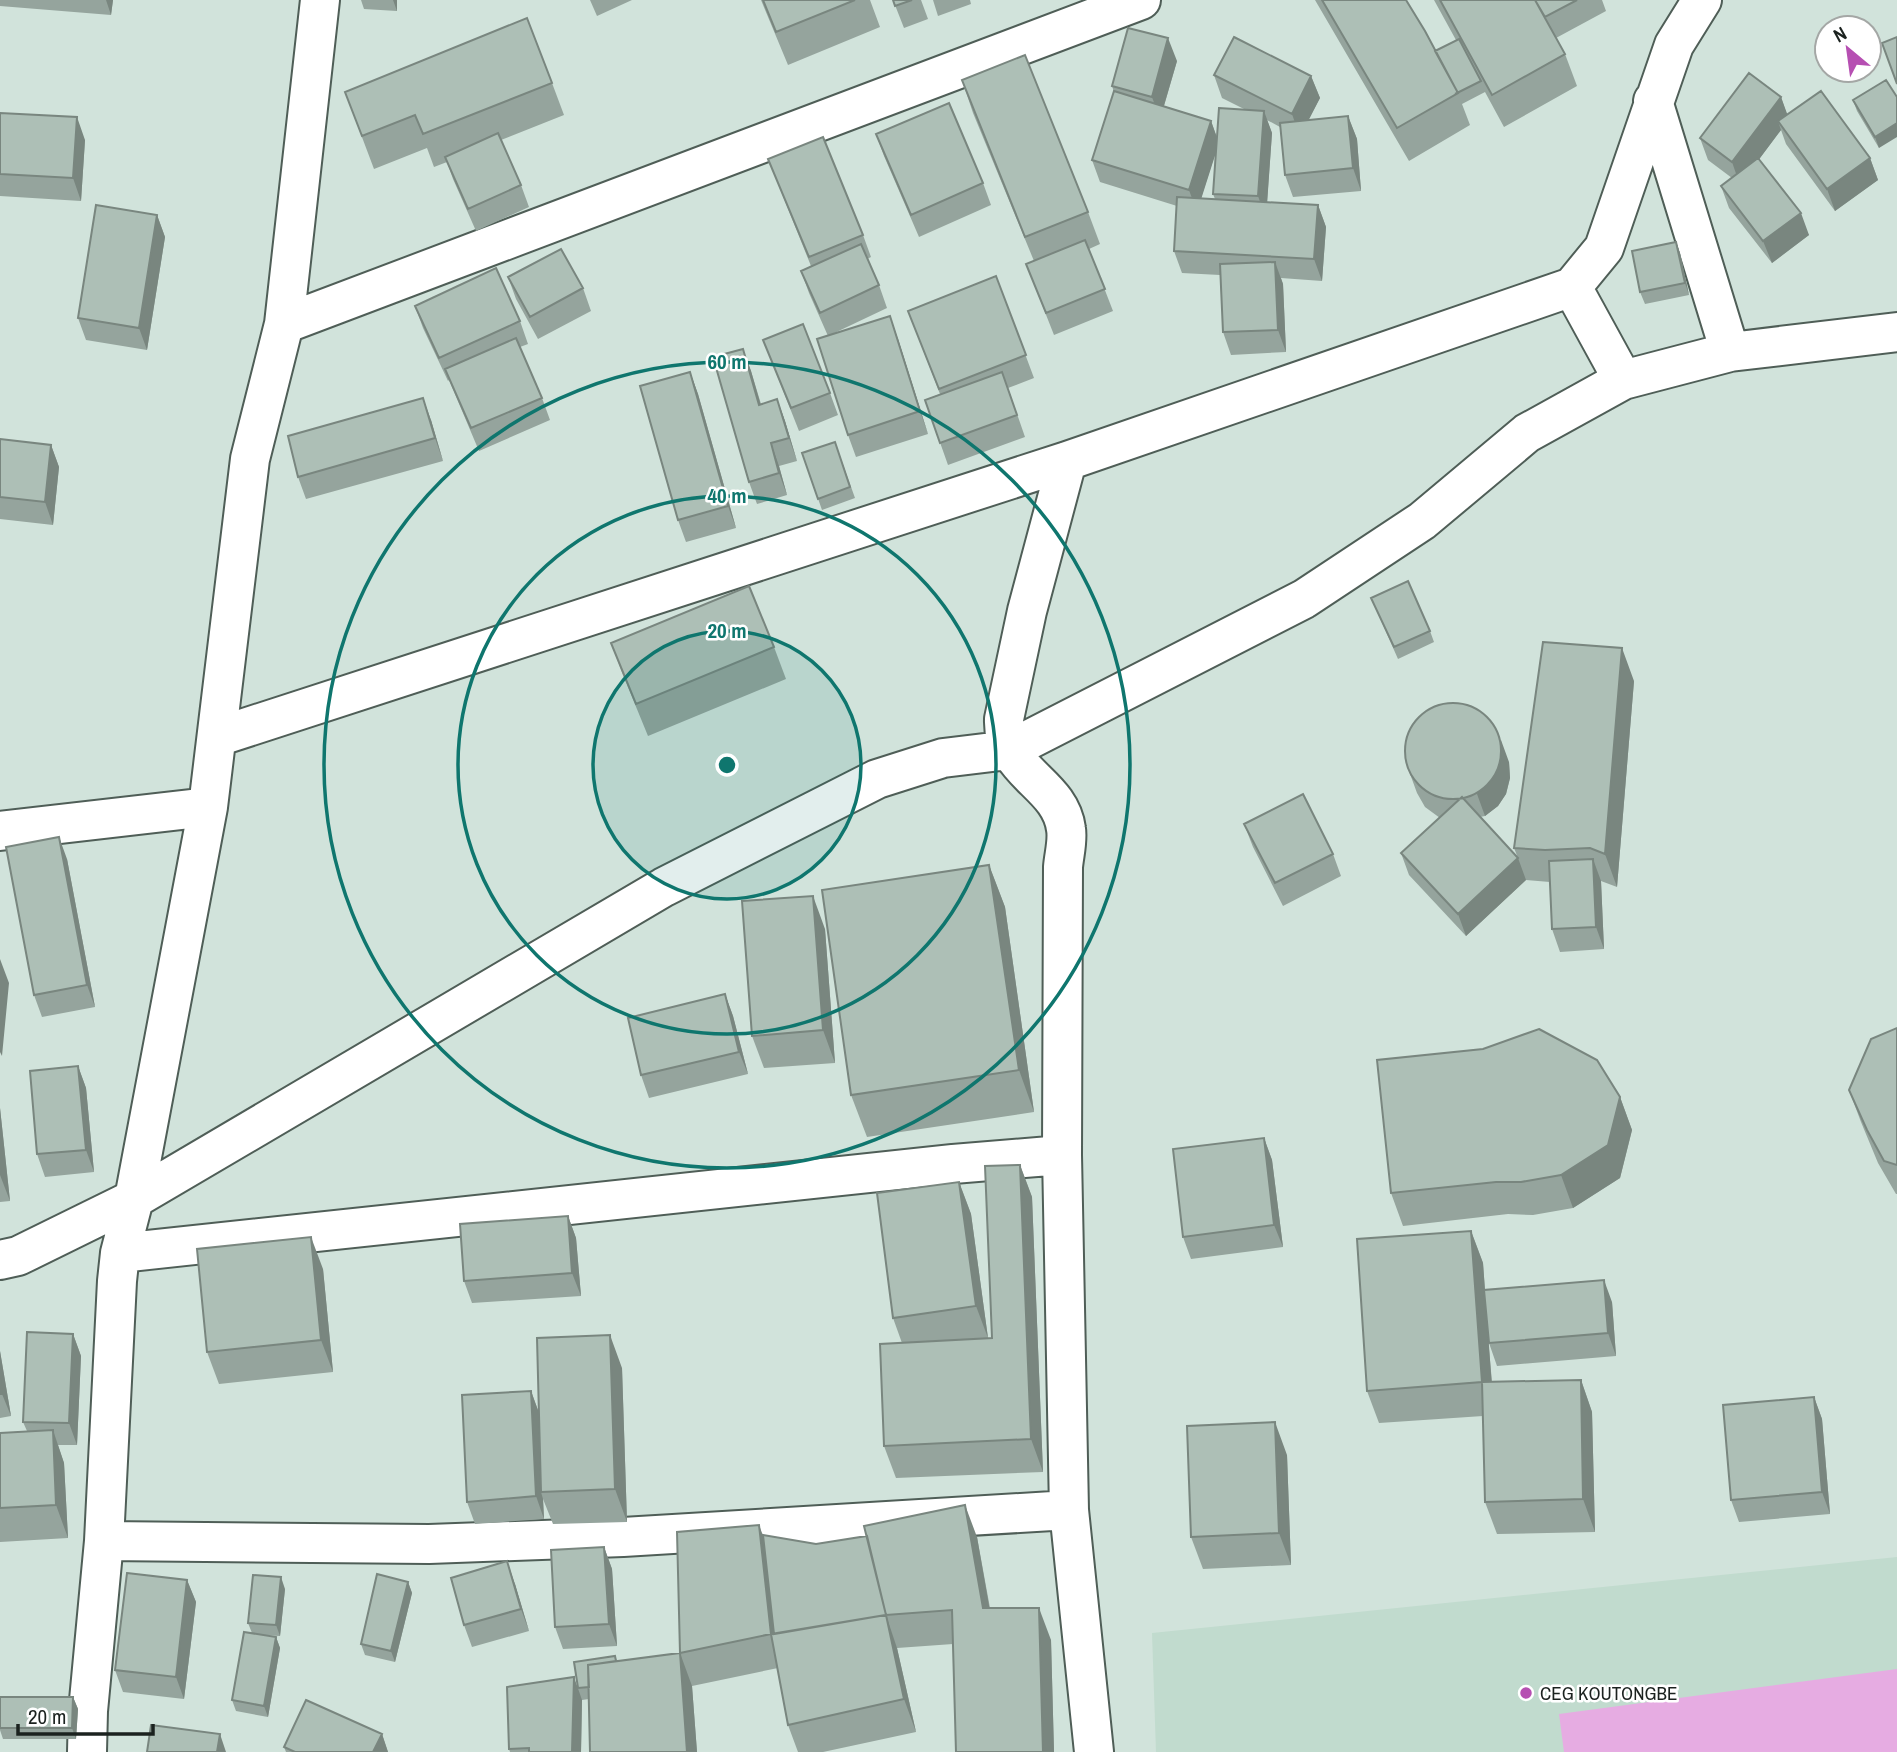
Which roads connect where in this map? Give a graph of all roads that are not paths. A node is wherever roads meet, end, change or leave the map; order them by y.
1 (320, 0) edge
2 (1141, 0) edge
3 (1702, 0) edge
4 (1653, 101) junction
5 (1572, 287) junction
6 (284, 324) junction
7 (1897, 332) edge
8 (1730, 352) junction
9 (1623, 380) junction
10 (1067, 461) junction
11 (217, 737) junction
12 (1009, 750) junction
13 (208, 807) junction
14 (0, 831) edge
15 (1062, 1155) junction
16 (134, 1199) junction
17 (120, 1253) junction
18 (0, 1260) edge
19 (1069, 1510) junction
20 (104, 1541) junction
21 (87, 1752) edge
22 (1094, 1752) edge

1 - 6 street
2 - 6 street
3 - 4 street
4 - 5 street
4 - 8 street
5 - 9 street
5 - 10 street
6 - 11 street
7 - 8 street
8 - 9 street
9 - 12 street
10 - 11 street
10 - 12 street
11 - 13 street
12 - 15 street
12 - 16 street
13 - 14 street
13 - 16 street
15 - 17 street
15 - 19 street
16 - 17 street
16 - 18 street
17 - 20 street
19 - 20 street
19 - 22 street
20 - 21 street

